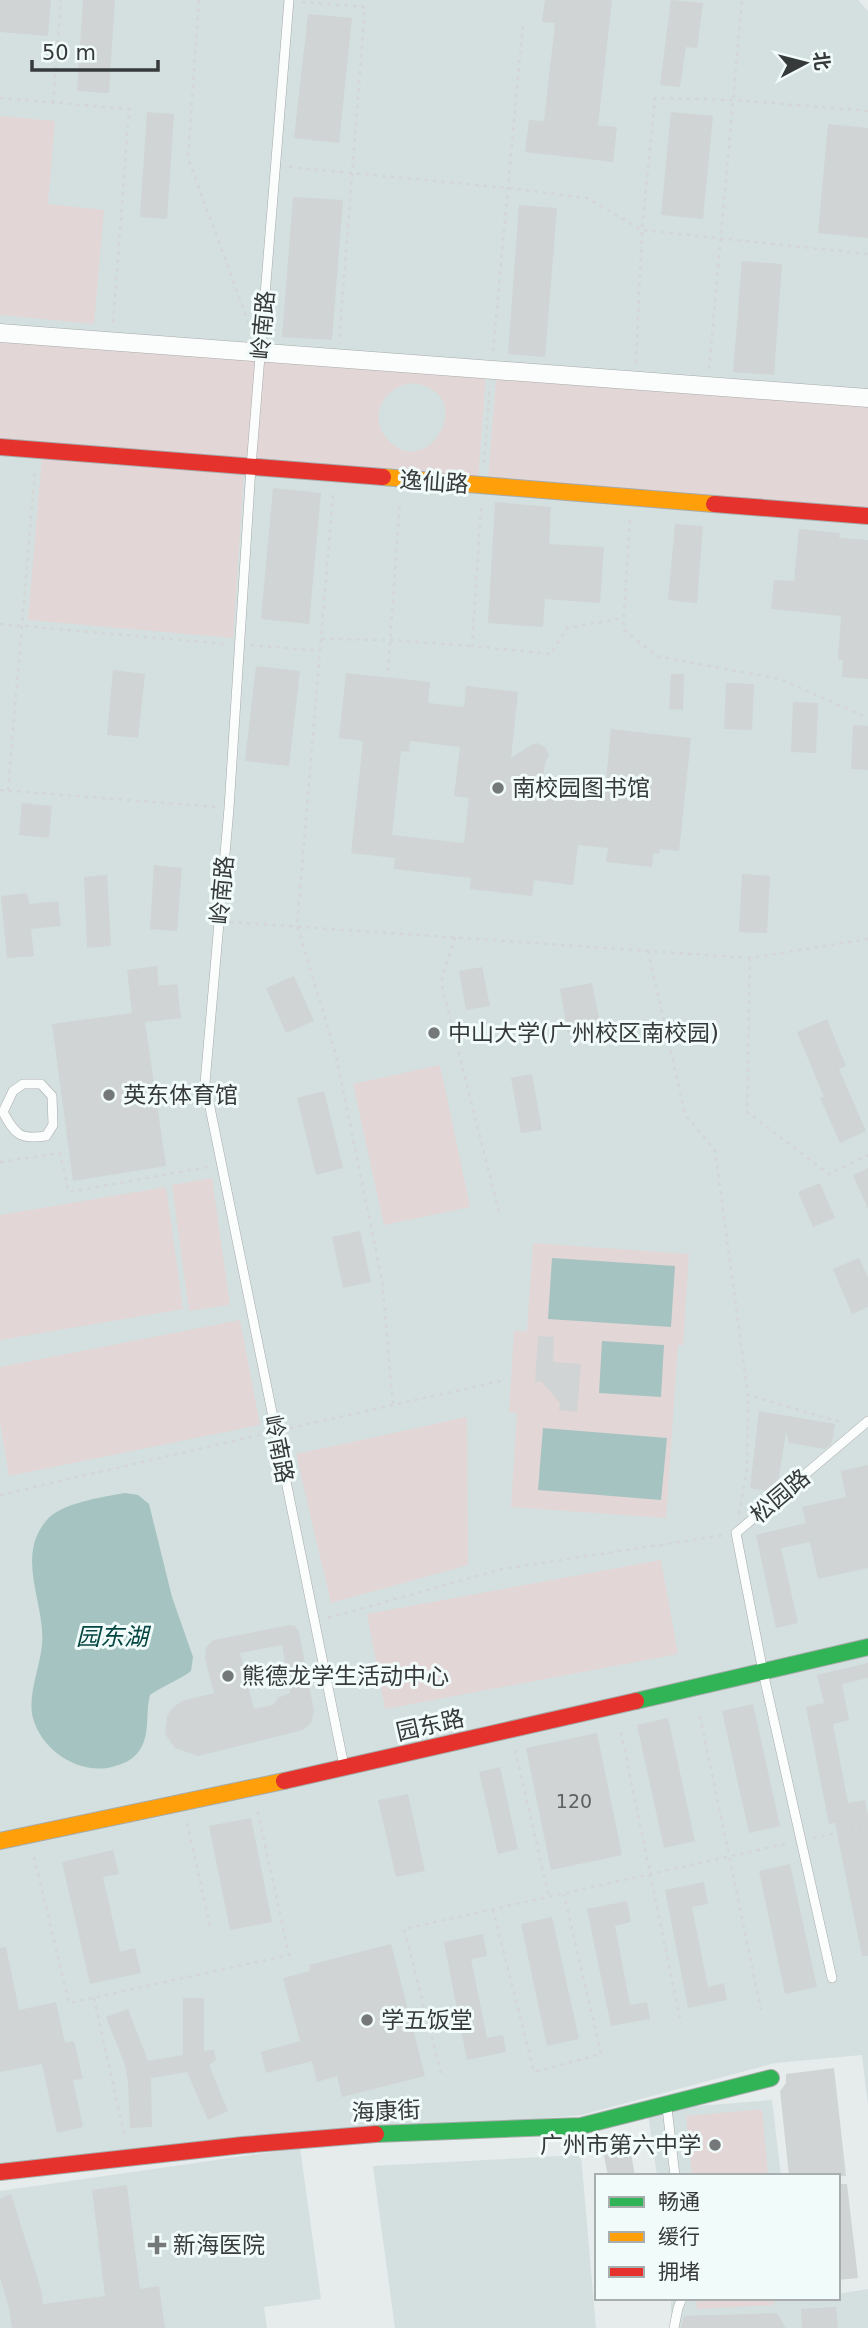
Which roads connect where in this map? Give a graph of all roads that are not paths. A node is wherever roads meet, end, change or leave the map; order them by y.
1 (288, 1) edge
2 (0, 333) edge
3 (260, 353) junction
4 (868, 398) edge
5 (0, 447) edge
6 (251, 467) junction
7 (868, 516) edge
8 (1, 1112) edge
9 (864, 1424) edge
10 (868, 1647) edge
11 (763, 1672) junction
12 (344, 1768) junction
13 (0, 1841) edge
14 (832, 1978) dead end
15 (771, 2078) dead end
16 (667, 2103) junction
17 (0, 2172) edge
18 (675, 2174) edge
19 (681, 2300) edge
20 (674, 2328) edge

1 - 3 lane, 岭南路
2 - 3 street
3 - 4 street
3 - 6 lane, 岭南路
5 - 6 street, 逸仙路
6 - 7 street, 逸仙路
6 - 12 lane, 岭南路
8 - 8 lane
9 - 11 lane, 松园路
10 - 11 street, 园东路
11 - 12 street, 园东路
11 - 14 lane, 松园路
12 - 13 street, 园东路
15 - 16 street, 海康街
16 - 17 street, 海康街
16 - 18 lane
19 - 20 lane

